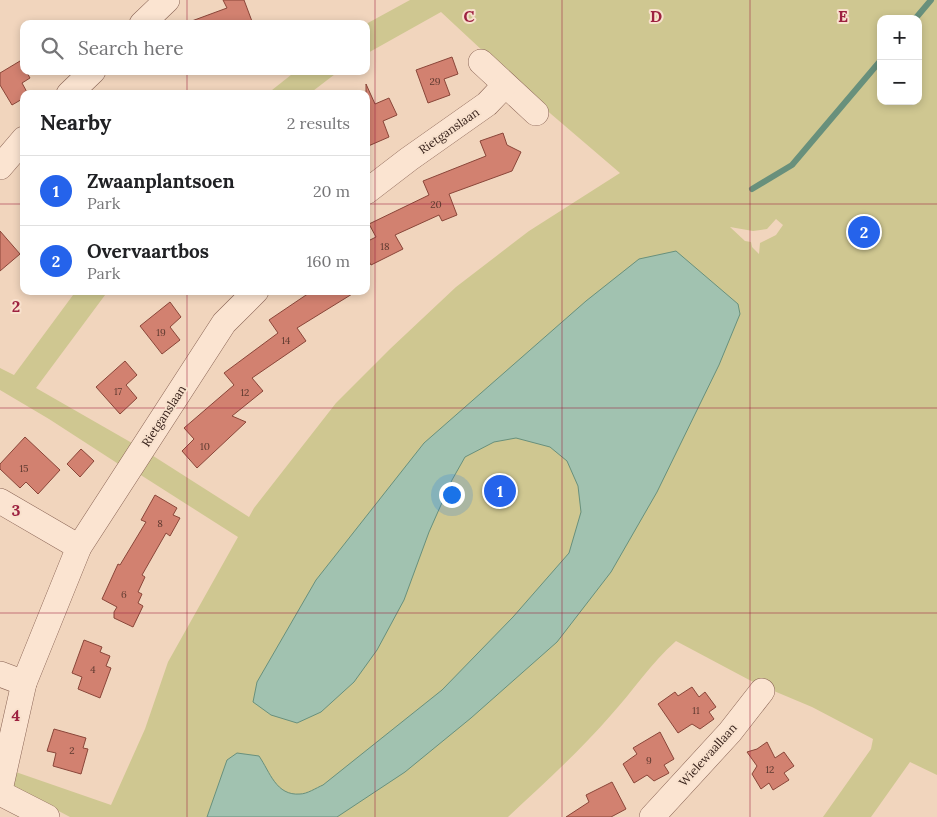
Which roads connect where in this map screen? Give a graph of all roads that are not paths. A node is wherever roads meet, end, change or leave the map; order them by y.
1 (167, 0) edge
2 (146, 20) edge
3 (481, 62) dead end
4 (89, 75) edge
5 (505, 85) junction
6 (73, 90) edge
7 (536, 113) dead end
8 (20, 144) edge
9 (0, 167) edge
10 (370, 189) edge
11 (252, 295) edge
12 (0, 501) edge
13 (79, 548) junction
14 (0, 674) edge
15 (24, 683) junction
16 (762, 691) dead end
17 (0, 791) edge
18 (48, 817) edge
19 (652, 817) edge

1 - 2 street
3 - 5 street
4 - 6 street
5 - 7 street
5 - 10 street, Rietganslaan
8 - 9 street
11 - 13 street, Rietganslaan
12 - 13 street
13 - 15 street, Rietganslaan
14 - 15 street
15 - 17 street, Rietganslaan
16 - 19 street, Wielewaallaan
17 - 18 street

